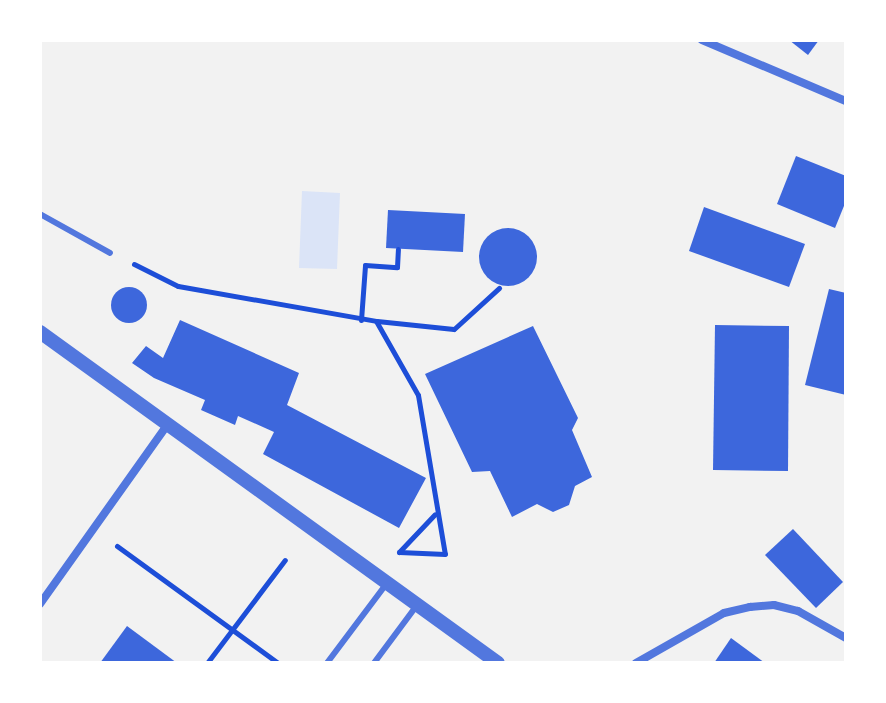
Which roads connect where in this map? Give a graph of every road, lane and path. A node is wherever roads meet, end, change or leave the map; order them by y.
1 (702, 40) edge
2 (846, 101) edge
3 (40, 214) edge
4 (398, 249) dead end
5 (110, 253) joint
6 (499, 288) dead end
7 (361, 320) junction
8 (376, 321) junction
9 (40, 332) edge
10 (168, 424) junction
11 (435, 514) junction
12 (93, 529) junction
13 (285, 560) dead end
14 (387, 583) junction
15 (40, 604) edge
16 (417, 605) junction
17 (232, 630) junction
18 (846, 638) edge
19 (207, 663) edge
20 (278, 663) edge
21 (327, 663) edge
22 (374, 663) edge
23 (498, 663) edge
24 (636, 663) edge

1 - 2 street
3 - 5 lane
4 - 7 path
5 - 7 path
6 - 8 path
7 - 8 path
8 - 11 path
9 - 10 street
10 - 12 street
10 - 14 street
11 - 11 path
12 - 15 street
12 - 17 path
13 - 17 path
14 - 16 street
14 - 21 lane
16 - 22 lane
16 - 23 street
17 - 19 path
17 - 20 path
18 - 24 street

